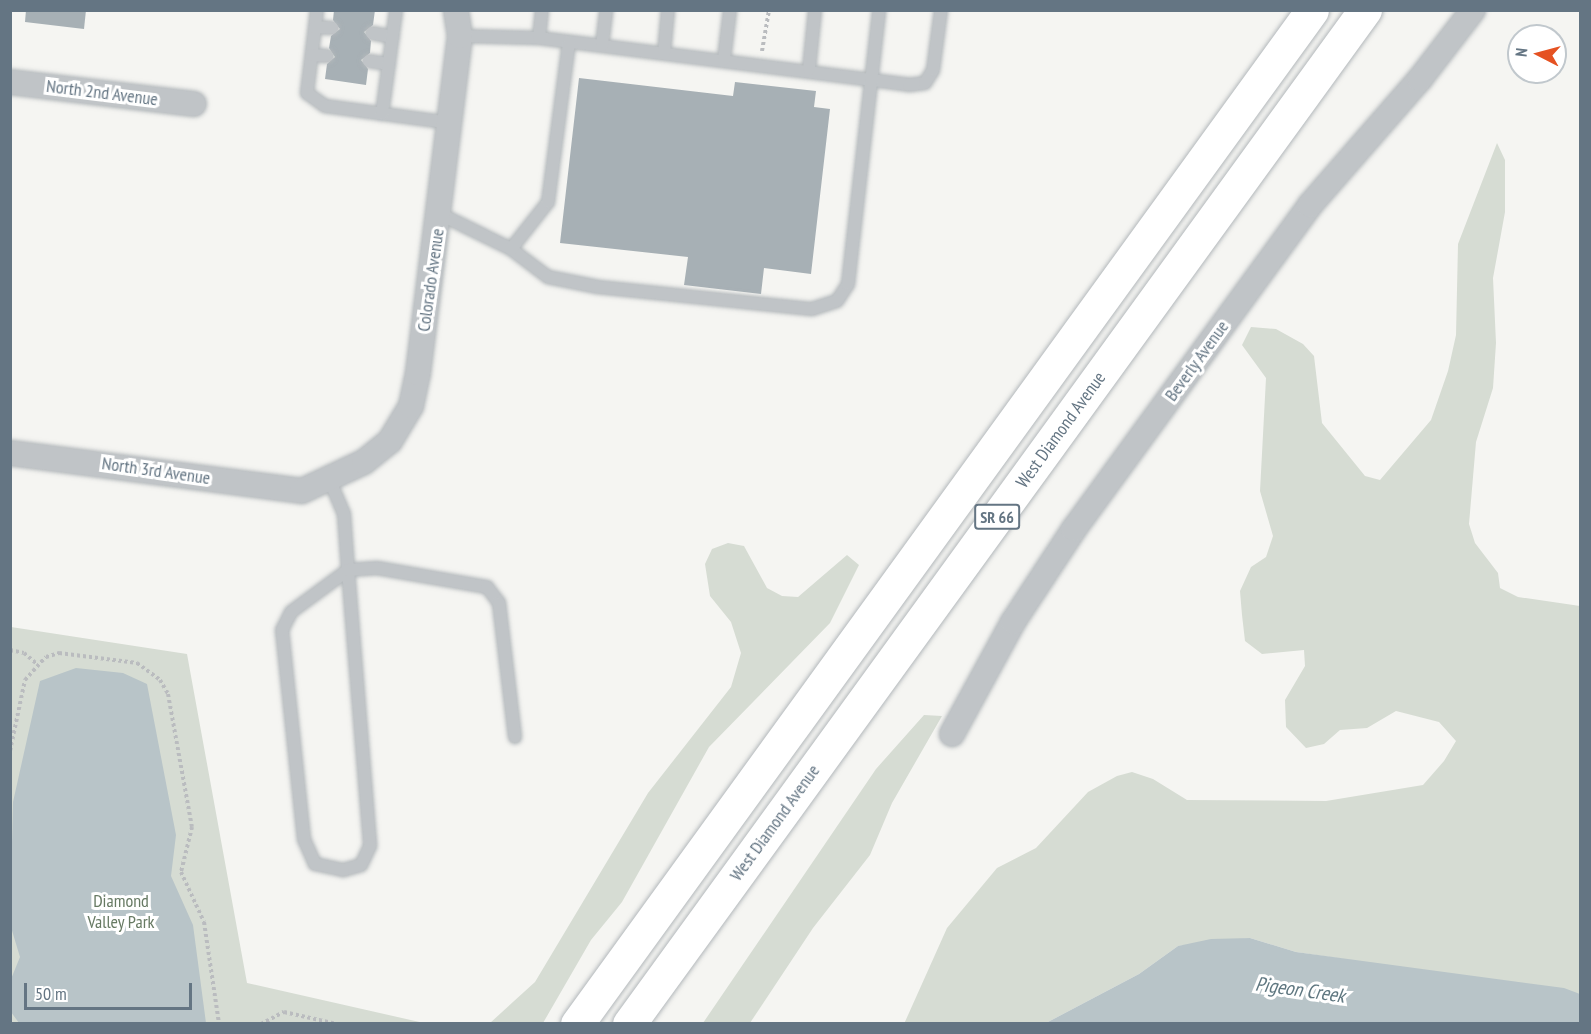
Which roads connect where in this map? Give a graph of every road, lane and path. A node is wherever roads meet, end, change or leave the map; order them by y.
1 (317, 10) edge
2 (396, 10) edge
3 (456, 10) edge
4 (542, 10) edge
5 (606, 10) edge
6 (668, 10) edge
7 (730, 10) edge
8 (769, 10) edge
9 (815, 10) edge
10 (879, 10) edge
11 (940, 10) edge
12 (1312, 10) edge
13 (1365, 10) edge
14 (1473, 10) edge
15 (315, 27) junction
16 (332, 28) dead end
17 (372, 33) dead end
18 (460, 36) junction
19 (393, 37) junction
20 (539, 38) junction
21 (569, 42) junction
22 (602, 45) junction
23 (664, 52) junction
24 (312, 54) junction
25 (327, 56) dead end
26 (724, 59) junction
27 (369, 61) dead end
28 (389, 64) junction
29 (761, 64) junction
30 (808, 69) junction
31 (872, 79) junction
32 (10, 82) edge
33 (194, 104) dead end
34 (382, 114) junction
35 (450, 123) junction
36 (440, 214) junction
37 (511, 249) junction
38 (10, 453) edge
39 (330, 481) junction
40 (302, 491) joint
41 (348, 570) junction
42 (10, 650) edge
43 (36, 664) junction
44 (952, 734) dead end
45 (515, 737) dead end
46 (10, 751) edge
47 (219, 1023) edge
48 (261, 1023) edge
49 (337, 1023) edge
50 (577, 1023) edge
51 (629, 1023) edge

1 - 15 lane
2 - 19 lane
3 - 18 street, Colorado Avenue
4 - 20 lane
5 - 22 lane
6 - 23 lane
7 - 26 lane
8 - 29 path
9 - 30 lane
10 - 31 lane
11 - 31 lane
12 - 50 main road, SR 66
13 - 51 main road, West Diamond Avenue / SR 66
14 - 44 street, Beverly Avenue
15 - 16 lane
15 - 24 lane
17 - 19 lane
18 - 20 lane
18 - 35 street, Colorado Avenue
19 - 28 lane
20 - 21 lane
21 - 22 lane
21 - 37 lane
22 - 23 lane
23 - 26 lane
24 - 25 lane
24 - 34 lane
26 - 29 lane
27 - 28 lane
28 - 34 lane
29 - 30 lane
30 - 31 lane
31 - 37 lane
32 - 33 street, North 2nd Avenue
34 - 35 lane
35 - 36 street, Colorado Avenue
36 - 37 lane
36 - 39 street, Colorado Avenue
38 - 40 street, North 3rd Avenue
39 - 40 street, Colorado Avenue
39 - 41 lane
41 - 41 lane
41 - 45 lane
42 - 43 path
43 - 46 path
43 - 47 path
48 - 49 path

